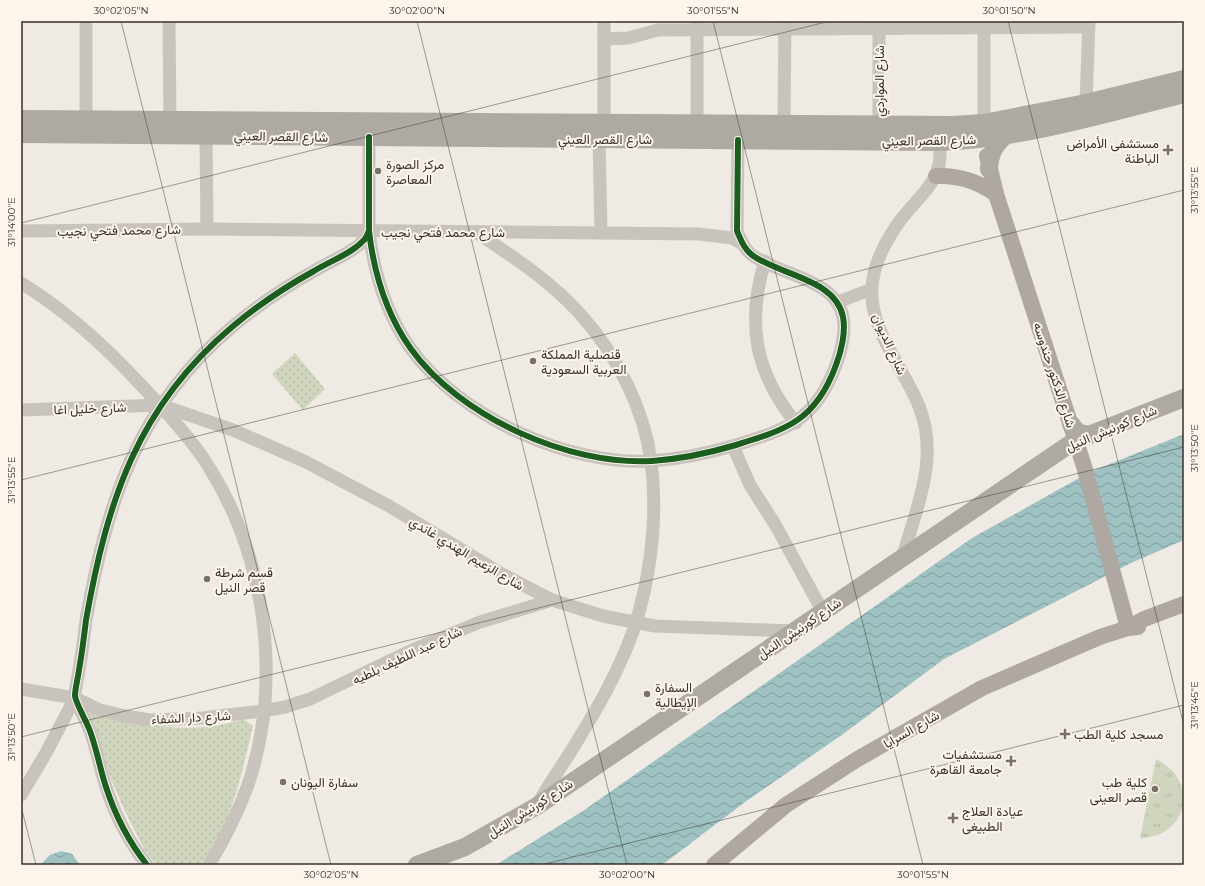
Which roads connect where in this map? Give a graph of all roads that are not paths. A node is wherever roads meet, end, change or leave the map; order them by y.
1 (86, 21) edge
2 (169, 21) edge
3 (604, 21) edge
4 (879, 24) edge
5 (984, 24) edge
6 (1089, 24) edge
7 (697, 25) edge
8 (785, 25) edge
9 (604, 38) junction
10 (1184, 79) edge
11 (1184, 94) edge
12 (1086, 103) junction
13 (21, 119) edge
14 (86, 120) junction
15 (170, 121) junction
16 (697, 123) junction
17 (784, 123) junction
18 (879, 124) junction
19 (602, 131) junction
20 (985, 131) junction
21 (21, 134) edge
22 (206, 135) junction
23 (1006, 135) junction
24 (368, 137) junction
25 (738, 140) junction
26 (879, 141) junction
27 (939, 142) junction
28 (990, 169) junction
29 (936, 176) junction
30 (996, 194) junction
31 (207, 229) junction
32 (21, 231) edge
33 (369, 231) junction
34 (476, 232) junction
35 (601, 233) junction
36 (743, 244) junction
37 (765, 261) junction
38 (21, 283) edge
39 (872, 289) junction
40 (838, 302) junction
41 (1184, 398) edge
42 (160, 405) junction
43 (21, 410) edge
44 (796, 423) junction
45 (1079, 433) junction
46 (733, 446) junction
47 (651, 461) junction
48 (902, 559) junction
49 (552, 600) junction
50 (1184, 604) edge
51 (823, 612) junction
52 (1184, 616) edge
53 (636, 623) junction
54 (1128, 628) junction
55 (793, 631) junction
56 (21, 689) edge
57 (75, 698) junction
58 (263, 711) junction
59 (21, 795) edge
60 (537, 806) junction
61 (147, 865) edge
62 (209, 865) edge
63 (417, 865) edge
64 (714, 865) edge

1 - 14 street
2 - 15 street
3 - 9 street
4 - 5 street
4 - 8 street
4 - 18 street, شارع المواردي
5 - 6 street
5 - 20 street
6 - 12 street
7 - 8 street
7 - 9 street
7 - 16 street
8 - 17 street
9 - 19 street
10 - 12 highway, شارع القصر العيني
11 - 23 highway, شارع القصر العيني
12 - 20 highway, شارع القصر العيني
13 - 14 highway, شارع القصر العيني
14 - 15 highway, شارع القصر العيني
15 - 19 highway, شارع القصر العيني
16 - 17 highway, شارع القصر العيني
16 - 19 highway, شارع القصر العيني
17 - 18 highway, شارع القصر العيني
18 - 20 highway, شارع القصر العيني
18 - 26 street, شارع المواردي
19 - 24 highway, شارع القصر العيني
19 - 25 highway, شارع القصر العيني
19 - 35 street
20 - 23 highway, شارع القصر العيني
20 - 27 highway, شارع القصر العيني
20 - 28 main road, شارع الدكتور حندوسه
21 - 22 highway, شارع القصر العيني
22 - 24 highway, شارع القصر العيني
22 - 31 street
23 - 28 highway
24 - 33 street
25 - 26 highway, شارع القصر العيني
25 - 36 street
26 - 27 highway, شارع القصر العيني
27 - 29 street, شارع الديوان
28 - 30 main road, شارع الدكتور حندوسه
29 - 30 main road
29 - 39 street, شارع الديوان
30 - 45 main road, شارع الدكتور حندوسه
31 - 32 street, شارع محمد فتحي نجيب
31 - 33 street, شارع محمد فتحي نجيب
33 - 34 street, شارع محمد فتحي نجيب
33 - 42 street
33 - 47 street
34 - 35 street, شارع محمد فتحي نجيب
34 - 47 street
35 - 36 street, شارع محمد فتحي نجيب
36 - 37 street
37 - 40 street
37 - 44 street
38 - 42 street
39 - 40 street
39 - 48 street, شارع الديوان
40 - 44 street
41 - 45 highway, شارع كورنيش النيل
42 - 43 street, شارع خليل اغا
42 - 49 street, شارع الزعيم الهندي غاندي
42 - 57 street
42 - 58 street
44 - 46 street
45 - 48 highway, شارع كورنيش النيل
45 - 54 main road, شارع الدكتور حندوسه
46 - 47 street
46 - 51 street
47 - 53 street
48 - 51 highway, شارع كورنيش النيل
49 - 53 street, شارع الزعيم الهندي غاندي
49 - 58 street, شارع عبد اللطيف بلطيه
50 - 54 main road, شارع السرايا
51 - 55 highway, شارع كورنيش النيل
52 - 54 main road, شارع السرايا
53 - 55 street, شارع الزعيم الهندي غاندي
53 - 60 street
54 - 64 main road, شارع السرايا
55 - 60 highway, شارع كورنيش النيل
56 - 57 street, شارع دار الشفاء
57 - 58 street, شارع دار الشفاء
57 - 59 street
57 - 61 street
58 - 62 street
60 - 63 highway, شارع كورنيش النيل

